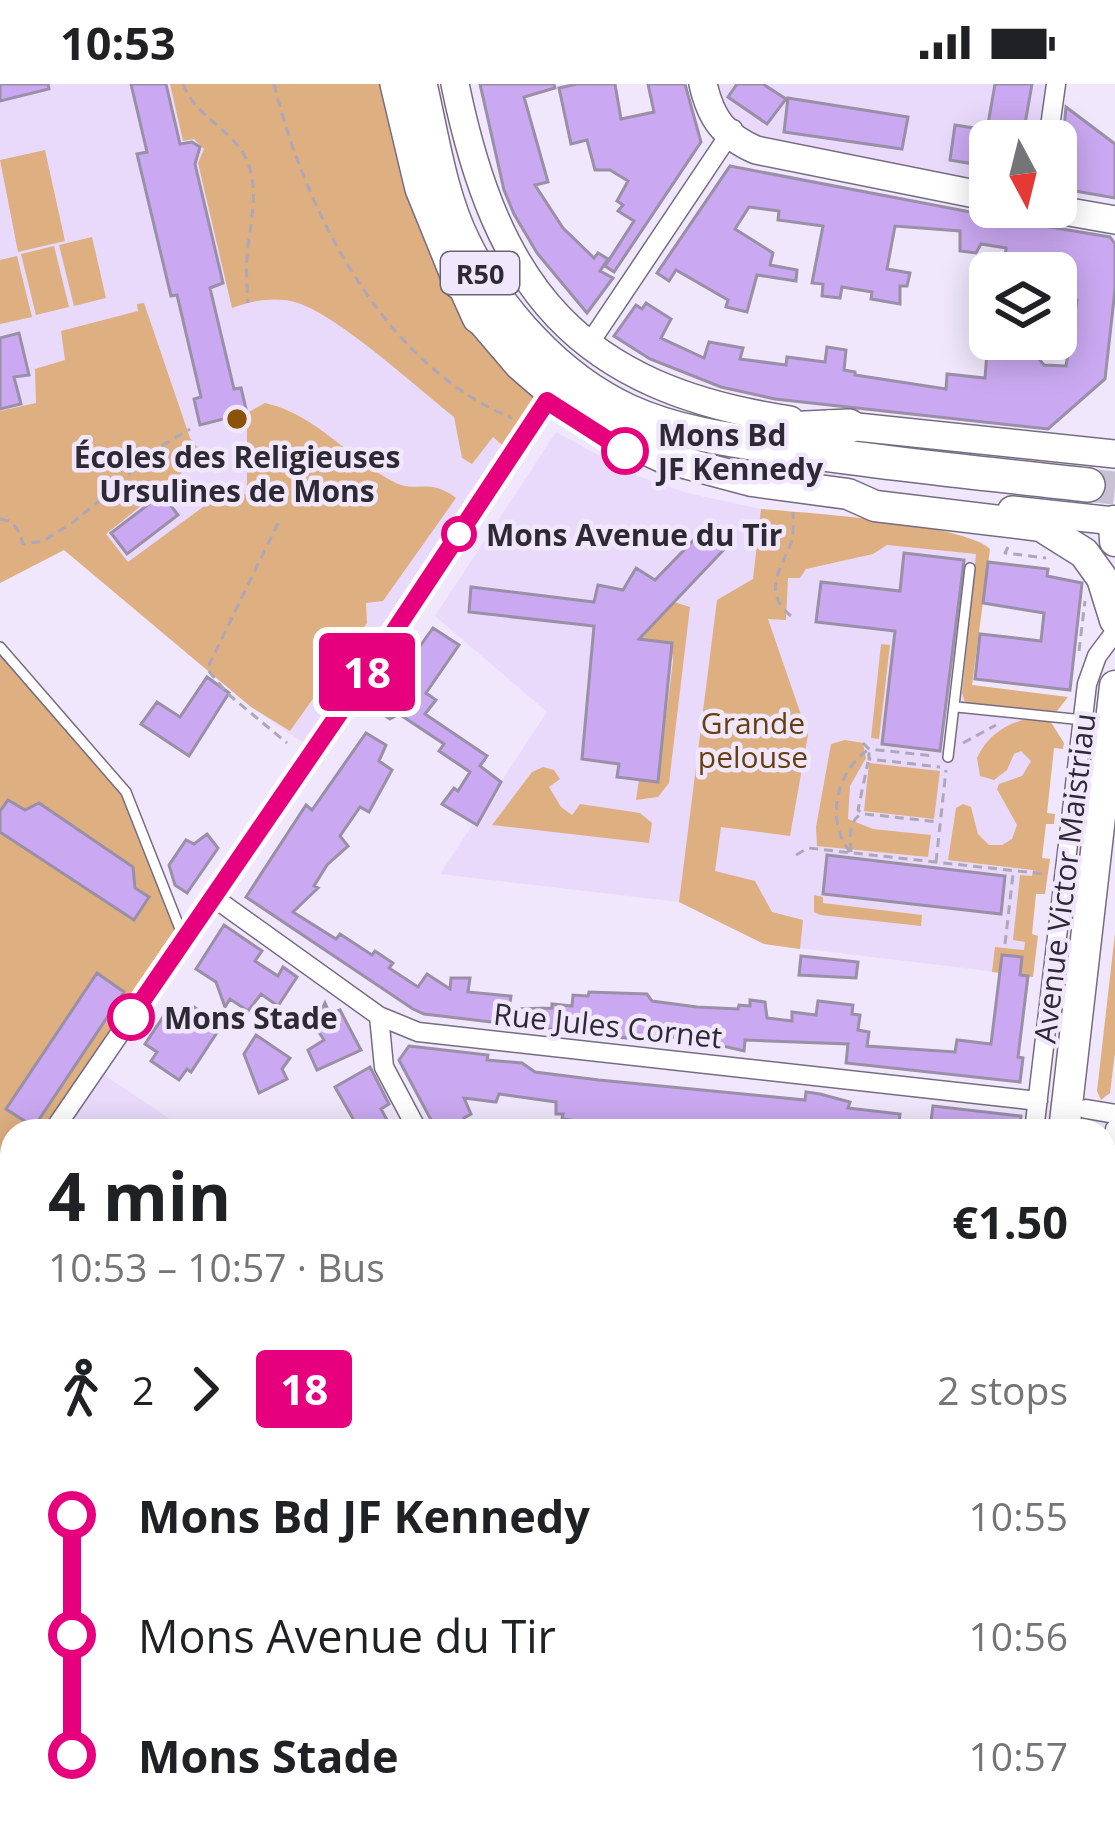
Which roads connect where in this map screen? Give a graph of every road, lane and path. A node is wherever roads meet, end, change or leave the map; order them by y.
1 (183, 84) edge
2 (274, 84) edge
3 (390, 84) edge
4 (420, 84) edge
5 (455, 84) edge
6 (703, 84) edge
7 (1056, 84) edge
8 (1051, 120) edge
9 (731, 132) junction
10 (436, 154) junction
11 (969, 193) edge
12 (1077, 213) edge
13 (1115, 220) edge
14 (248, 303) dead end
15 (479, 317) junction
16 (589, 344) junction
17 (557, 390) junction
18 (190, 429) dead end
19 (598, 431) junction
20 (526, 433) junction
21 (848, 442) junction
22 (1115, 454) edge
23 (809, 499) junction
24 (862, 500) junction
25 (1095, 500) edge
26 (793, 512) dead end
27 (0, 519) edge
28 (1115, 521) edge
29 (278, 523) dead end
30 (1115, 541) edge
31 (1039, 551) dead end
32 (1046, 558) dead end
33 (970, 568) dead end
34 (1085, 601) dead end
35 (791, 616) dead end
36 (1115, 620) edge
37 (1115, 632) edge
38 (0, 647) edge
39 (1101, 685) edge
40 (957, 707) junction
41 (1018, 713) junction
42 (1083, 720) junction
43 (287, 743) dead end
44 (862, 743) dead end
45 (868, 749) junction
46 (869, 759) junction
47 (947, 762) junction
48 (862, 813) junction
49 (941, 823) junction
50 (1115, 852) edge
51 (851, 854) junction
52 (796, 855) dead end
53 (932, 864) junction
54 (1013, 871) junction
55 (1064, 876) junction
56 (214, 897) junction
57 (1003, 899) dead end
58 (1011, 900) junction
59 (184, 939) junction
60 (1005, 944) dead end
61 (379, 1016) junction
62 (1038, 1101) junction
63 (1095, 1118) edge
64 (60, 1119) edge
65 (412, 1119) edge
66 (1036, 1119) edge
67 (1065, 1119) edge

1 - 14 path
2 - 20 path
3 - 15 street
3 - 17 lane
4 - 10 highway, R50
5 - 16 street
6 - 9 street
7 - 8 street
9 - 11 street
9 - 16 street
10 - 15 highway
10 - 17 highway, R50
12 - 13 street
15 - 17 main road
16 - 21 street
17 - 19 main road
17 - 20 street
17 - 21 highway, R50
18 - 27 path
19 - 21 highway
19 - 23 lane
19 - 24 main road
20 - 56 street
21 - 22 street
21 - 25 highway, R50
23 - 24 lane
23 - 24 lane
24 - 25 street
24 - 36 main road
25 - 28 street
26 - 35 path
28 - 30 main road
29 - 43 path
31 - 32 path
33 - 40 lane
34 - 39 path
37 - 39 street, Avenue Victor Maistriau
38 - 59 lane
39 - 42 street, Avenue Victor Maistriau
39 - 67 main road, Avenue Victor Maistriau
40 - 41 lane
40 - 47 lane
41 - 42 lane
41 - 47 path
42 - 55 street, Avenue Victor Maistriau
44 - 45 path
45 - 46 path
45 - 47 path
45 - 51 path
46 - 47 path
46 - 48 path
47 - 49 path
48 - 49 path
48 - 51 path
49 - 53 path
50 - 63 main road, Avenue Victor Maistriau
51 - 52 path
51 - 53 path
53 - 54 path
54 - 55 path
54 - 58 path
55 - 62 street, Avenue Victor Maistriau
56 - 59 street
56 - 61 street, Rue Jules Cornet
57 - 58 path
58 - 60 path
59 - 64 street
61 - 62 street, Rue Jules Cornet
61 - 65 street
62 - 66 street, Avenue Victor Maistriau

